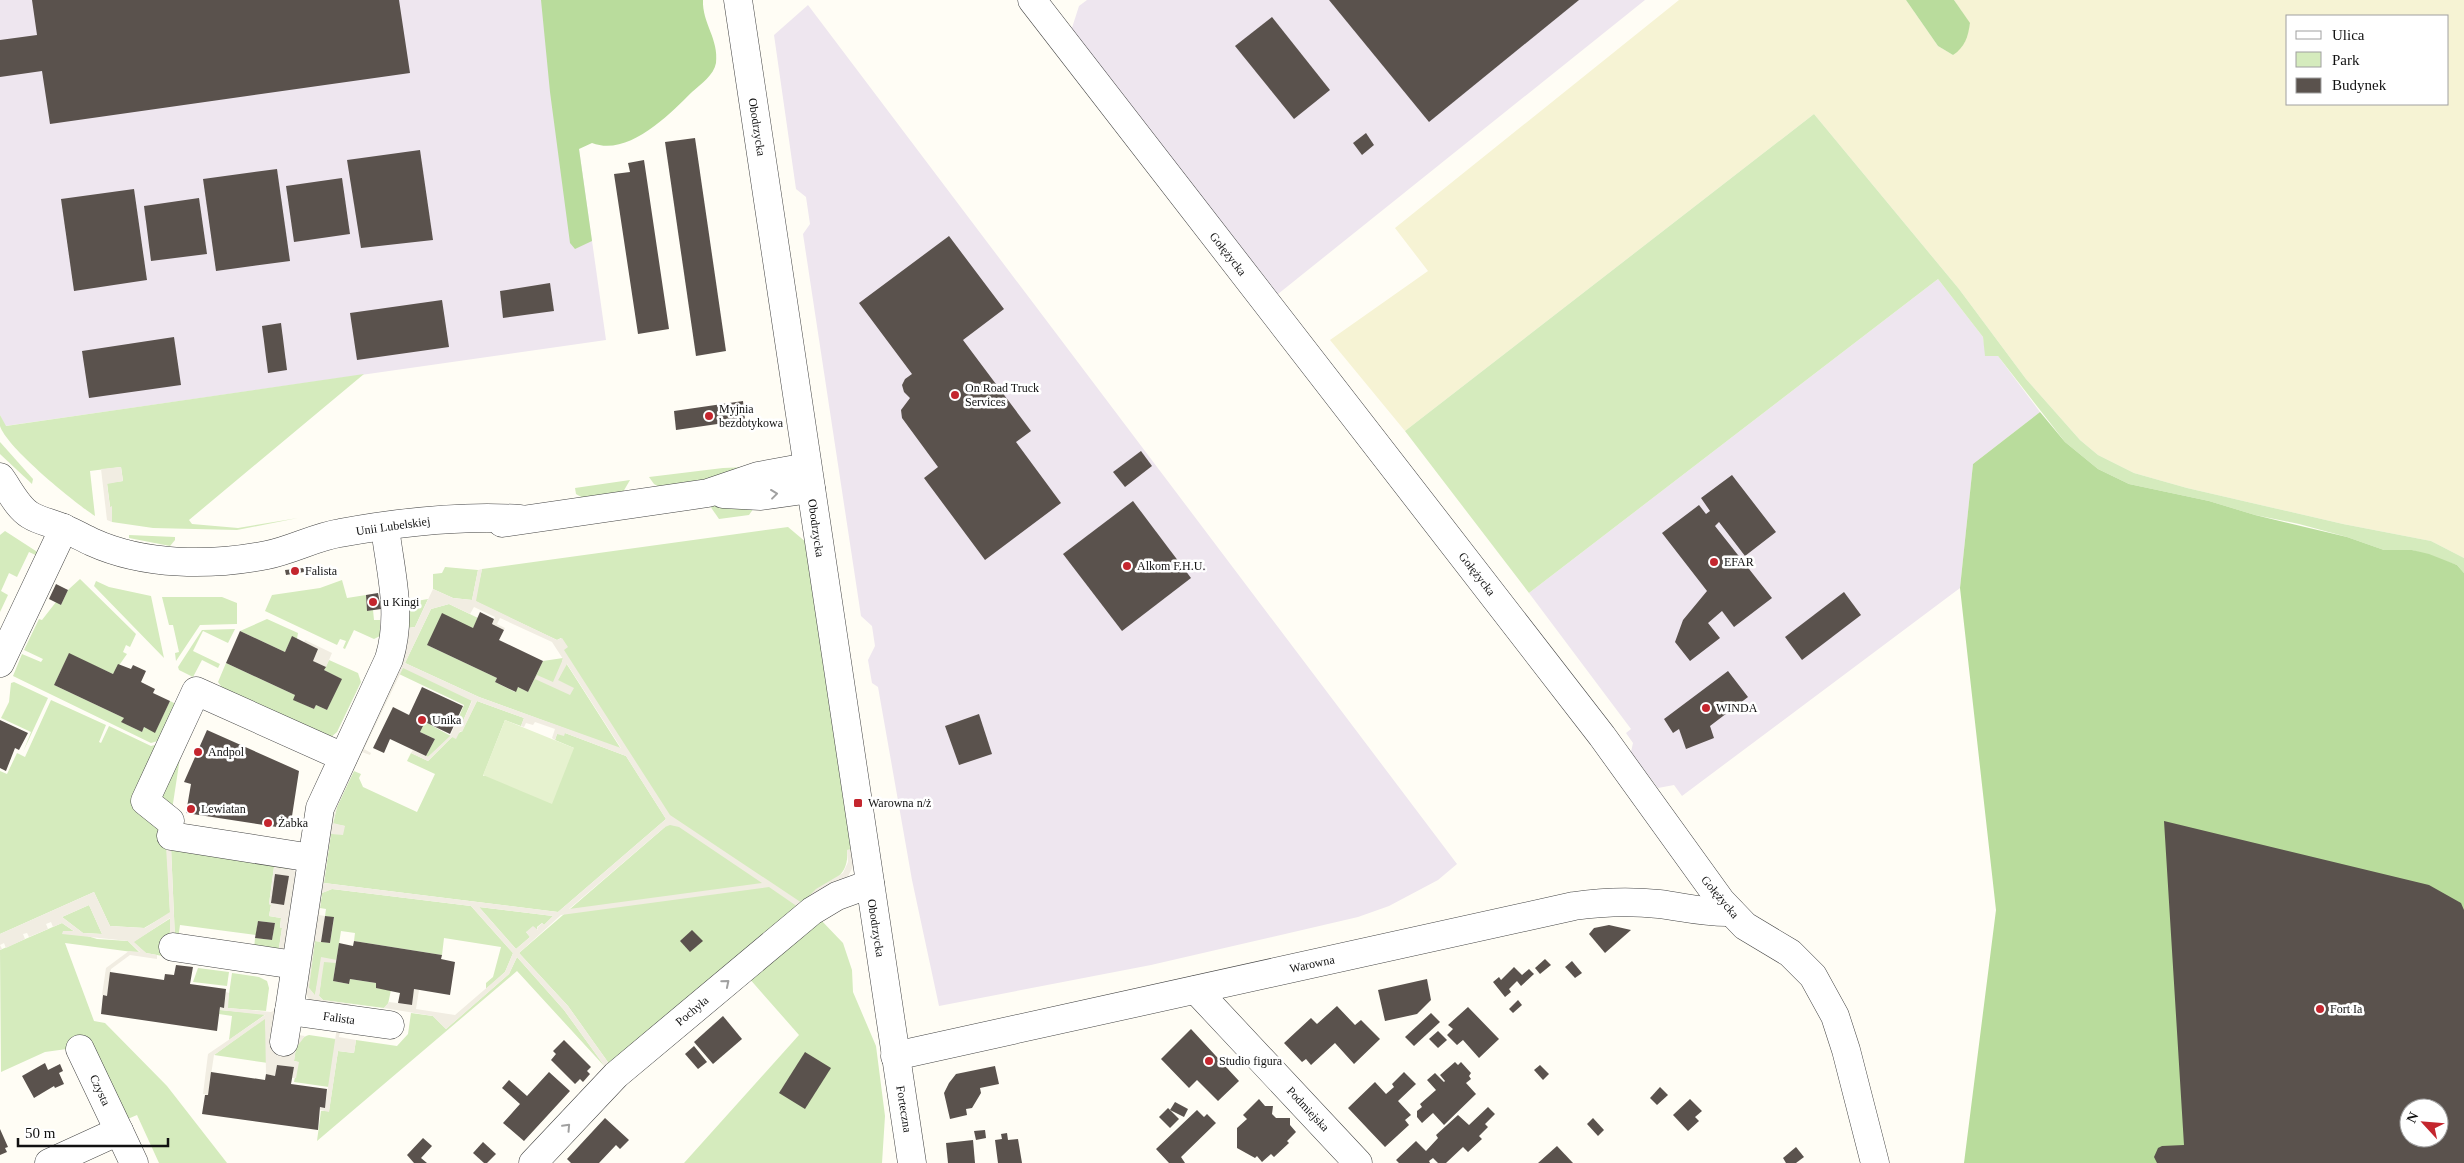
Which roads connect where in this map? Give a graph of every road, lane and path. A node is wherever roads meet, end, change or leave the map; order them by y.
1 (738, 0) edge
2 (1032, 0) edge
3 (0, 477) edge
4 (809, 478) junction
5 (520, 520) junction
6 (64, 528) junction
7 (386, 540) junction
8 (268, 555) junction
9 (0, 663) edge
10 (343, 757) junction
11 (312, 858) junction
12 (870, 884) junction
13 (1731, 912) junction
14 (173, 947) dead end
15 (295, 965) junction
16 (1196, 990) junction
17 (289, 1011) junction
18 (390, 1025) dead end
19 (284, 1042) dead end
20 (80, 1049) dead end
21 (896, 1056) junction
22 (119, 1131) junction
23 (49, 1163) edge
24 (134, 1163) edge
25 (534, 1163) edge
26 (912, 1163) edge
27 (1358, 1163) edge
28 (1875, 1163) edge

1 - 4 street, Obodrzycka
2 - 13 street, Gołężycka
3 - 6 street, Unii Lubelskiej
4 - 5 street, Unii Lubelskiej
4 - 12 street, Obodrzycka
5 - 7 street, Unii Lubelskiej
5 - 8 street, Unii Lubelskiej
6 - 8 street, Unii Lubelskiej
6 - 9 street
7 - 8 street, Unii Lubelskiej
7 - 10 street
10 - 11 street
10 - 11 street
11 - 15 street
12 - 21 street, Obodrzycka
25 -> 12 street, Pochyła
13 - 16 street, Warowna
13 - 28 street, Gołężycka
14 - 15 street
15 - 17 street
16 - 21 street, Warowna
16 - 27 street, Podmiejska
17 - 18 street, Falista
17 - 19 street
20 - 22 street, Czysta
21 - 26 street, Forteczna
22 - 23 street
22 - 24 street, Czysta

